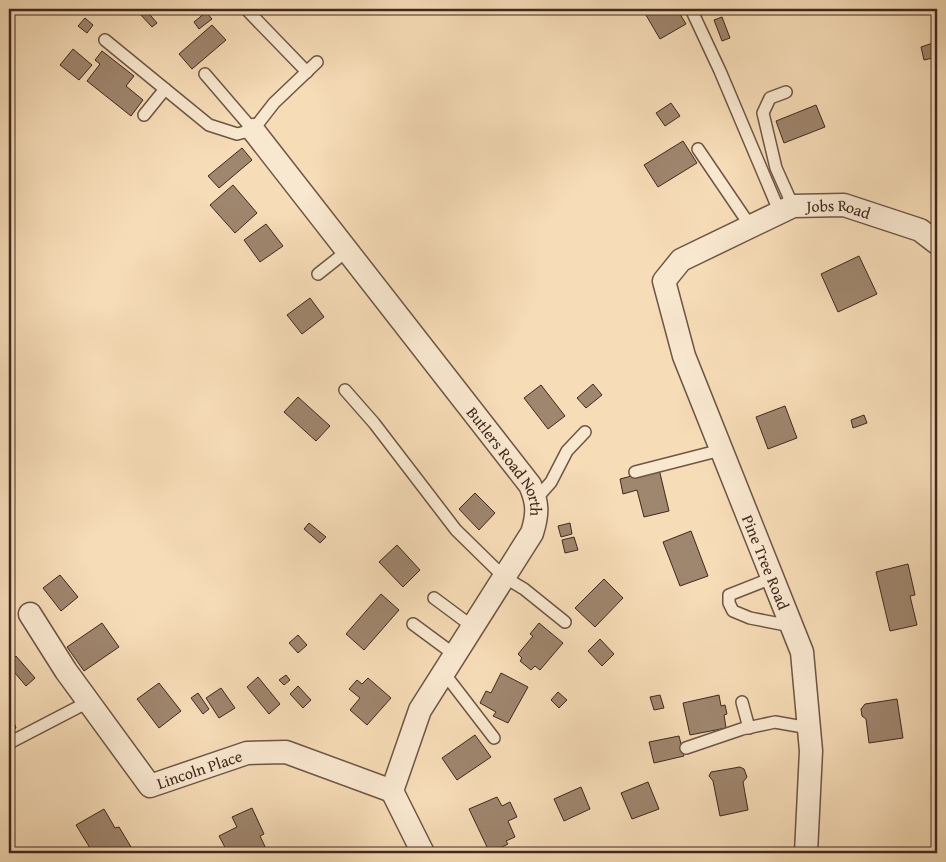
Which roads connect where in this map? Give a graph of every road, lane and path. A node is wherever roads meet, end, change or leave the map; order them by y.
1 (246, 9) edge
2 (691, 9) edge
3 (105, 40) dead end
4 (317, 62) dead end
5 (306, 72) junction
6 (204, 74) dead end
7 (165, 89) junction
8 (786, 92) dead end
9 (144, 115) dead end
10 (253, 130) junction
11 (698, 149) dead end
12 (787, 209) junction
13 (751, 226) junction
14 (937, 243) edge
15 (347, 251) junction
16 (318, 274) dead end
17 (664, 281) joint
18 (345, 390) dead end
19 (585, 432) dead end
20 (721, 450) junction
21 (635, 472) dead end
22 (536, 500) junction
23 (504, 577) junction
24 (772, 578) junction
25 (434, 598) dead end
26 (30, 614) dead end
27 (565, 622) dead end
28 (413, 624) dead end
29 (792, 626) junction
30 (473, 627) junction
31 (449, 664) junction
32 (88, 702) junction
33 (742, 702) dead end
34 (749, 728) junction
35 (809, 728) junction
36 (494, 738) dead end
37 (9, 743) edge
38 (686, 748) dead end
39 (392, 792) junction
40 (423, 853) edge
41 (806, 853) edge

1 - 5 lane
2 - 12 lane
3 - 7 lane
4 - 5 lane
5 - 10 lane
6 - 10 lane
7 - 9 lane
7 - 10 lane
8 - 12 lane
10 - 15 street, Butlers Road North
11 - 13 lane
12 - 13 street, Jobs Road
12 - 14 street, Jobs Road
13 - 17 street, Jobs Road
15 - 16 lane
15 - 22 street, Butlers Road North
17 - 20 street, Pine Tree Road
18 - 23 lane
19 - 22 lane
20 - 21 lane
20 - 24 street, Pine Tree Road
22 - 23 street, Butlers Road North
23 - 27 lane
23 - 30 street, Butlers Road North
24 - 29 street, Pine Tree Road
24 - 29 lane
25 - 30 lane
26 - 32 street, Lincoln Place
28 - 31 lane
29 - 35 street, Pine Tree Road
30 - 31 street, Butlers Road North
31 - 36 lane
31 - 39 street, Butlers Road North
32 - 37 lane
32 - 39 street, Lincoln Place
33 - 34 lane
34 - 35 lane
34 - 38 lane
35 - 41 street, Pine Tree Road
39 - 40 street

